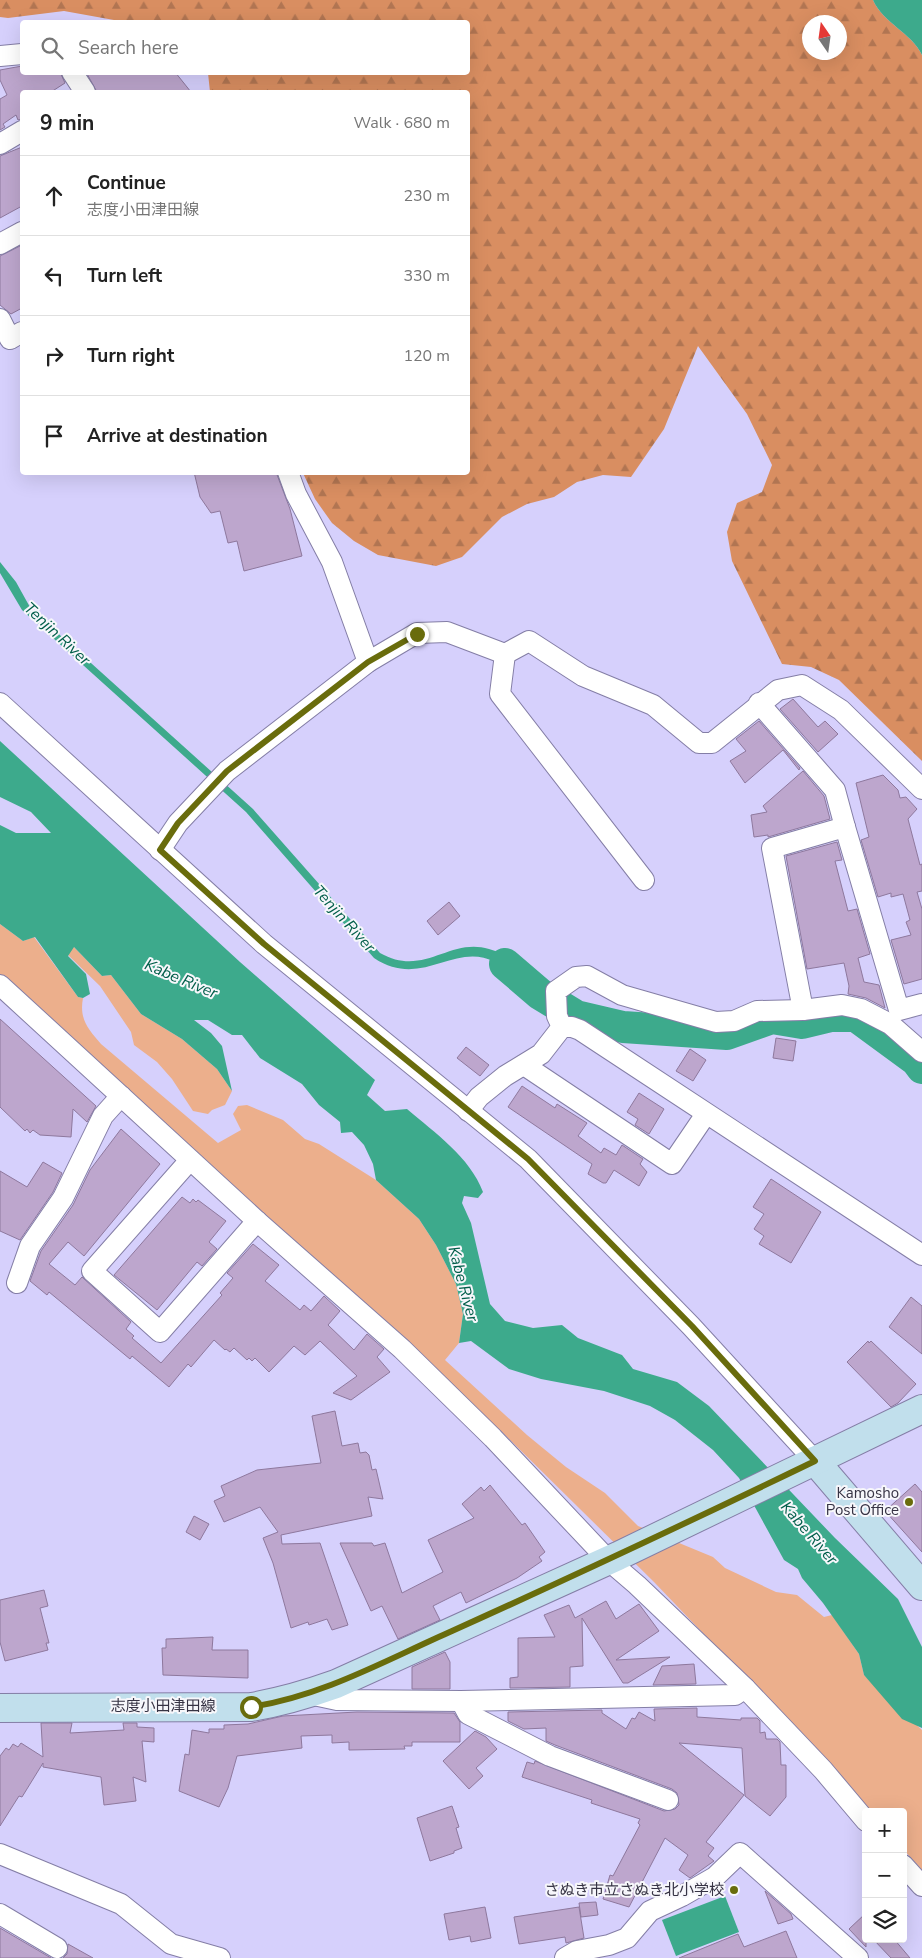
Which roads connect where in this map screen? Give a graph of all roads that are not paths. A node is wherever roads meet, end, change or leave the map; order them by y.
1 (20, 54) edge
2 (0, 56) edge
3 (74, 75) edge
4 (85, 90) edge
5 (20, 132) edge
6 (0, 144) edge
7 (20, 233) edge
8 (0, 244) edge
9 (0, 319) edge
10 (20, 333) edge
11 (289, 475) edge
12 (505, 654) junction
13 (368, 662) junction
14 (0, 703) edge
15 (760, 703) junction
16 (922, 789) edge
17 (845, 827) junction
18 (160, 850) junction
19 (644, 880) dead end
20 (0, 985) edge
21 (922, 1004) edge
22 (802, 1010) junction
23 (894, 1017) junction
24 (558, 1021) junction
25 (922, 1052) edge
26 (524, 1065) junction
27 (120, 1096) junction
28 (468, 1111) junction
29 (701, 1120) junction
30 (190, 1160) junction
31 (257, 1220) junction
32 (922, 1255) edge
33 (17, 1283) dead end
34 (922, 1409) edge
35 (807, 1465) junction
36 (614, 1558) junction
37 (922, 1586) edge
38 (745, 1688) junction
39 (309, 1694) junction
40 (461, 1701) junction
41 (0, 1708) edge
42 (668, 1800) dead end
43 (862, 1816) edge
44 (0, 1854) edge
45 (907, 1869) edge
46 (922, 1886) edge
47 (0, 1914) edge
48 (57, 1948) dead end
49 (220, 1958) edge
50 (565, 1958) edge
51 (858, 1958) edge

1 - 2 street
3 - 4 street
5 - 6 street
7 - 8 street
9 - 10 street
11 - 13 street
12 - 13 street
12 - 15 street
12 - 19 street
13 - 18 street
14 - 18 street
15 - 16 street
15 - 17 street
17 - 22 street
17 - 23 street
18 - 28 street
20 - 27 street
21 - 23 street
22 - 23 street
22 - 24 street
23 - 25 street
24 - 26 street
24 - 29 street
26 - 28 street
26 - 29 street
27 - 30 street
27 - 33 street
28 - 35 street
29 - 32 street
30 - 31 street
30 - 31 street
31 - 36 street
34 - 35 main road, 志度小田津田線
35 - 36 main road, 志度小田津田線
35 - 37 main road
36 - 38 street
36 - 39 main road, 志度小田津田線
38 - 40 street
38 - 43 street
39 - 40 street
39 - 41 main road, 志度小田津田線
40 - 42 street
44 - 49 street
45 - 46 street
47 - 48 street
50 - 51 street

